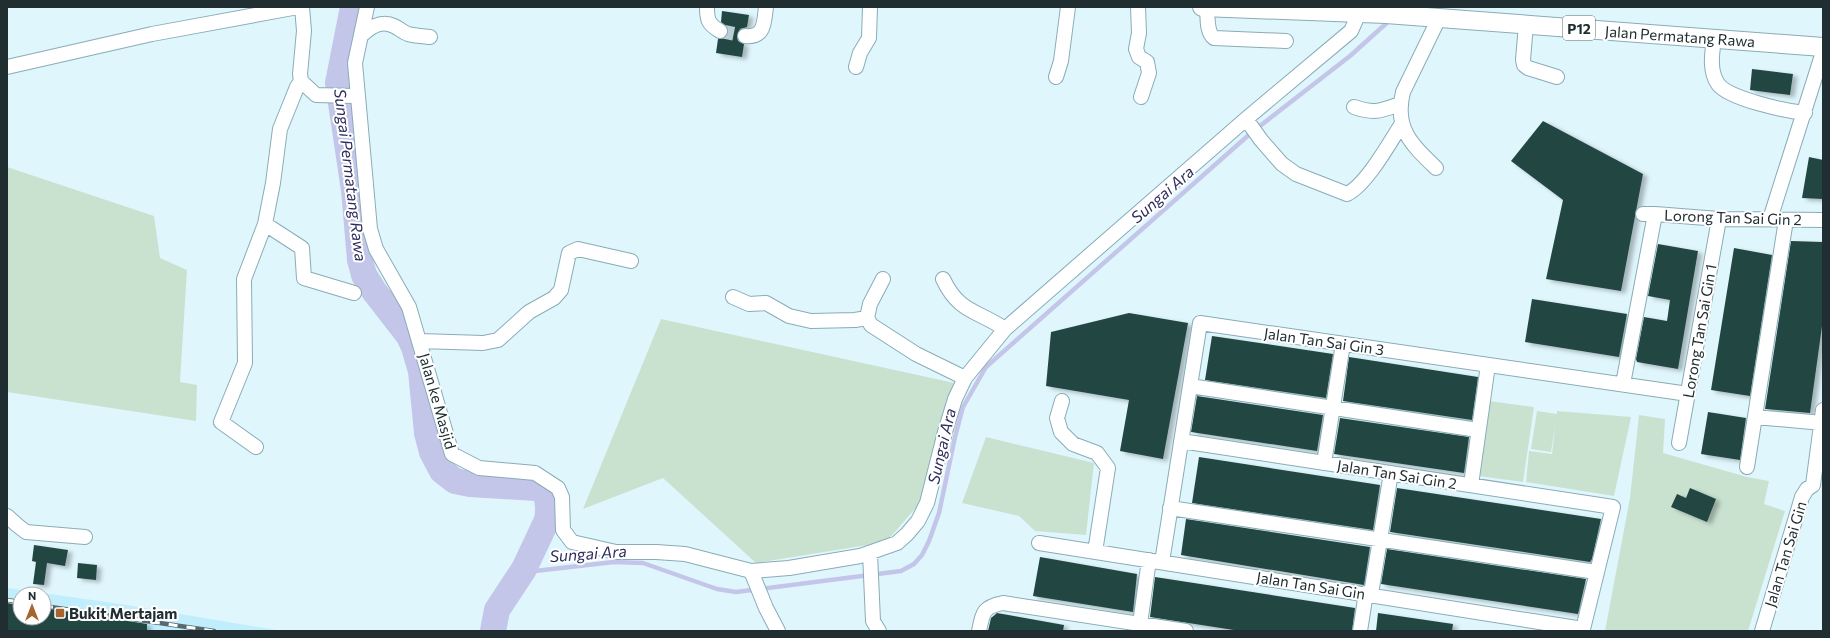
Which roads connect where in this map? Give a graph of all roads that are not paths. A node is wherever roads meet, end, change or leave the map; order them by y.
1 (298, 7) edge
2 (302, 7) edge
3 (367, 7) edge
4 (707, 7) edge
5 (766, 7) edge
6 (870, 7) edge
7 (1068, 7) edge
8 (1138, 7) edge
9 (1202, 7) edge
10 (1207, 7) edge
11 (1256, 8) edge
12 (1336, 9) edge
13 (1387, 10) edge
14 (1359, 13) junction
15 (1432, 17) junction
16 (1526, 24) junction
17 (720, 31) tunnel mouth
18 (363, 34) junction
19 (745, 36) tunnel mouth
20 (430, 37) dead end
21 (1714, 39) junction
22 (1286, 40) dead end
23 (1823, 47) edge
24 (1823, 52) edge
25 (7, 67) edge
26 (856, 67) dead end
27 (1056, 77) dead end
28 (1557, 77) dead end
29 (301, 81) junction
30 (355, 95) junction
31 (1141, 97) dead end
32 (1400, 104) junction
33 (1354, 108) dead end
34 (1805, 113) junction
35 (1248, 120) junction
36 (1401, 125) junction
37 (1436, 168) dead end
38 (1719, 219) junction
39 (1770, 219) junction
40 (1786, 220) junction
41 (1823, 220) edge
42 (265, 224) junction
43 (631, 261) dead end
44 (882, 279) dead end
45 (943, 279) dead end
46 (354, 293) dead end
47 (733, 297) dead end
48 (867, 318) junction
49 (1005, 329) junction
50 (420, 341) junction
51 (1344, 344) junction
52 (1488, 365) junction
53 (965, 378) junction
54 (1622, 384) junction
55 (1190, 386) junction
56 (1688, 394) junction
57 (1062, 401) dead end
58 (1333, 408) junction
59 (1755, 417) junction
60 (1822, 418) edge
61 (1478, 430) junction
62 (1181, 441) junction
63 (1679, 443) dead end
64 (256, 447) dead end
65 (1324, 463) junction
66 (1747, 467) dead end
67 (1391, 473) junction
68 (1471, 485) junction
69 (1818, 486) edge
70 (1170, 508) junction
71 (7, 516) edge
72 (85, 537) dead end
73 (1380, 539) junction
74 (1038, 543) dead end
75 (1095, 552) junction
76 (871, 556) junction
77 (1155, 561) junction
78 (1596, 572) junction
79 (753, 574) junction
80 (1368, 594) junction
81 (1139, 627) edge
82 (778, 631) edge
83 (880, 631) edge
84 (979, 631) edge
85 (1186, 631) edge
86 (1360, 631) edge
87 (1762, 631) edge

1 - 25 street
2 - 29 street
3 - 18 street, Jalan ke Masjid
4 - 17 street
5 - 19 street
6 - 26 street
7 - 27 street
8 - 31 street
9 - 10 main road, Jalan Permatang Rawa / P12
10 - 11 main road, Jalan Permatang Rawa / P12
10 - 22 street
11 - 12 main road, Jalan Permatang Rawa / P12
12 - 14 main road, Jalan Permatang Rawa / P12
13 - 14 main road, Jalan Permatang Rawa / P12
13 - 15 main road, Jalan Permatang Rawa / P12
14 - 35 street
15 - 16 main road, Jalan Permatang Rawa / P12
15 - 32 street
16 - 21 main road, Jalan Permatang Rawa / P12
16 - 28 street
18 - 20 street
18 - 30 street, Jalan ke Masjid
21 - 23 main road, Jalan Permatang Rawa / P12
21 - 34 street
24 - 34 street
29 - 30 street
29 - 42 street
30 - 50 street, Jalan ke Masjid
32 - 33 street
32 - 36 street
34 - 39 street
35 - 36 street
35 - 49 street
36 - 37 street
38 - 39 street, Lorong Tan Sai Gin 2
38 - 54 street, Lorong Tan Sai Gin 2
38 - 56 street, Lorong Tan Sai Gin 1
39 - 40 street, Lorong Tan Sai Gin 2
40 - 41 street, Lorong Tan Sai Gin 2
40 - 59 street
42 - 46 street
42 - 64 street
43 - 50 street
44 - 48 street
45 - 49 street
47 - 48 street
48 - 53 street
49 - 53 street
50 - 79 street, Jalan ke Masjid
51 - 52 street, Jalan Tan Sai Gin 3
51 - 55 street, Jalan Tan Sai Gin 3
51 - 58 street
52 - 54 street, Jalan Tan Sai Gin 3
52 - 61 street
53 - 76 street
54 - 56 street, Jalan Tan Sai Gin 3
55 - 58 street
55 - 62 street, Jalan Tan Sai Gin 3
56 - 63 street, Lorong Tan Sai Gin 1
57 - 75 street
58 - 61 street
58 - 65 street
59 - 60 street
59 - 66 street
60 - 69 street, Jalan Tan Sai Gin
61 - 68 street
62 - 65 street, Jalan Tan Sai Gin 2
62 - 70 street, Jalan Tan Sai Gin 3
65 - 67 street, Jalan Tan Sai Gin 2
67 - 68 street, Jalan Tan Sai Gin 2
67 - 73 street
68 - 78 street, Jalan Tan Sai Gin 2
69 - 87 street, Jalan Tan Sai Gin
70 - 73 street
70 - 77 street, Jalan Tan Sai Gin 3
71 - 72 street
73 - 78 street
73 - 80 street
74 - 75 street, Jalan Tan Sai Gin
75 - 77 street, Jalan Tan Sai Gin
76 - 79 street
76 - 83 street
77 - 80 street, Jalan Tan Sai Gin
77 - 81 street, Jalan Tan Sai Gin 3
78 - 80 street, Jalan Tan Sai Gin
79 - 82 street
80 - 86 street
81 - 84 street
81 - 85 street

